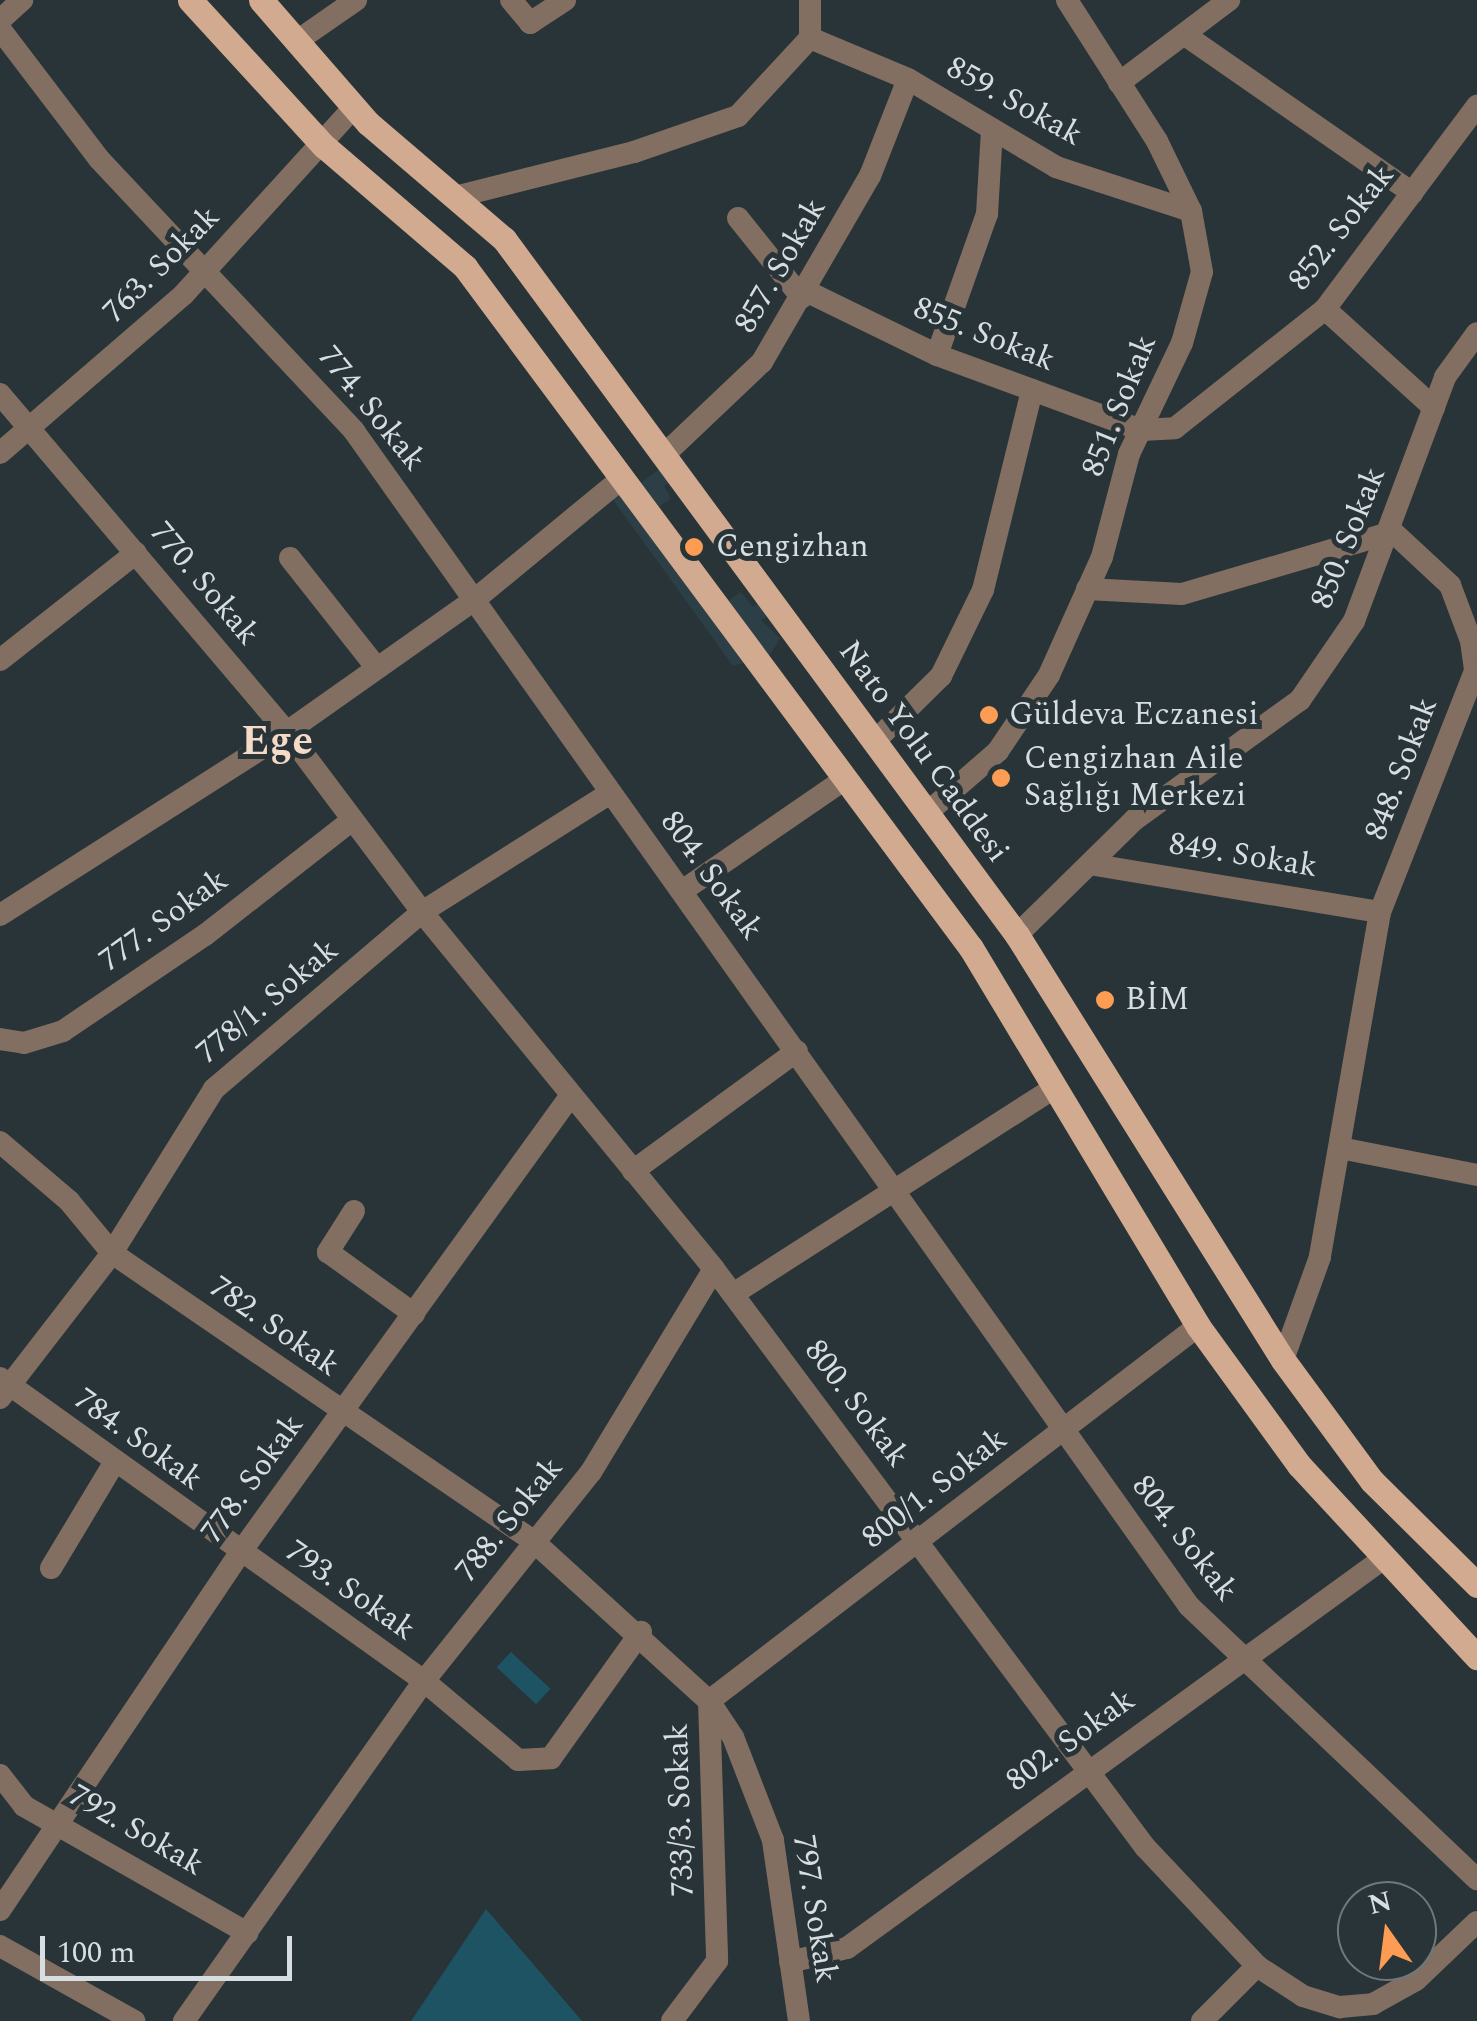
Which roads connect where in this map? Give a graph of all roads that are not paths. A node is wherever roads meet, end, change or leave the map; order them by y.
1 (22, 0) edge
2 (190, 0) edge
3 (261, 0) edge
4 (356, 0) edge
5 (511, 0) edge
6 (566, 0) edge
7 (810, 0) edge
8 (1066, 0) edge
9 (1229, 0) edge
10 (0, 20) edge
11 (0, 29) edge
12 (1186, 35) junction
13 (810, 38) junction
14 (297, 41) junction
15 (908, 79) junction
16 (1120, 82) junction
17 (1477, 106) edge
18 (354, 107) junction
19 (992, 129) junction
20 (324, 146) junction
21 (1412, 193) junction
22 (455, 197) junction
23 (1191, 211) junction
24 (738, 218) dead end
25 (201, 273) junction
26 (804, 294) junction
27 (1324, 309) junction
28 (1477, 333) edge
29 (937, 356) junction
30 (1032, 390) junction
31 (0, 394) edge
32 (1434, 408) junction
33 (1140, 430) junction
34 (29, 434) junction
35 (0, 452) edge
36 (665, 454) junction
37 (620, 480) junction
38 (1393, 532) junction
39 (136, 554) junction
40 (290, 558) dead end
41 (1088, 590) junction
42 (473, 601) junction
43 (0, 660) edge
44 (376, 668) junction
45 (1476, 671) edge
46 (287, 732) junction
47 (875, 741) junction
48 (845, 779) junction
49 (610, 793) junction
50 (927, 814) junction
51 (352, 820) junction
52 (1095, 865) junction
53 (682, 891) junction
54 (422, 912) junction
55 (1380, 912) junction
56 (0, 915) edge
57 (1017, 935) junction
58 (0, 1039) edge
59 (796, 1051) junction
60 (1054, 1088) junction
61 (571, 1095) junction
62 (0, 1142) edge
63 (1340, 1148) junction
64 (633, 1171) junction
65 (1477, 1176) edge
66 (895, 1190) junction
67 (354, 1211) dead end
68 (112, 1253) junction
69 (714, 1269) junction
70 (733, 1294) junction
71 (414, 1314) junction
72 (1198, 1326) junction
73 (1284, 1360) junction
74 (3, 1387) edge
75 (341, 1413) junction
76 (1062, 1432) junction
77 (114, 1463) junction
78 (532, 1540) junction
79 (920, 1542) junction
80 (240, 1553) junction
81 (1384, 1558) junction
82 (51, 1568) dead end
83 (1477, 1586) edge
84 (641, 1632) junction
85 (1477, 1657) edge
86 (1240, 1658) junction
87 (424, 1682) junction
88 (709, 1701) junction
89 (1086, 1768) junction
90 (0, 1776) edge
91 (60, 1824) junction
92 (1477, 1879) edge
93 (0, 1910) edge
94 (1477, 1922) edge
95 (248, 1933) junction
96 (0, 1946) edge
97 (790, 1962) junction
98 (1258, 1966) junction
99 (134, 2021) edge
100 (184, 2021) edge
101 (672, 2021) edge
102 (799, 2021) edge
103 (1202, 2021) edge

1 - 10 street
2 - 20 main road
3 - 14 main road, Nato Yolu Caddesi
4 - 14 street
5 - 6 street
7 - 13 street
8 - 16 street, 851. Sokak
9 - 12 street
11 - 25 street, 774. Sokak
12 - 16 street
12 - 21 street
13 - 15 street, 859. Sokak
13 - 22 street
14 - 18 main road, Nato Yolu Caddesi
15 - 19 street, 859. Sokak
15 - 26 street, 857. Sokak
16 - 23 street, 851. Sokak
17 - 21 street, 852. Sokak
18 - 20 street, 763. Sokak
18 - 22 main road, Nato Yolu Caddesi
19 - 23 street, 859. Sokak
19 - 29 street
20 - 25 street, 763. Sokak
20 - 37 main road
21 - 27 street, 852. Sokak
22 - 36 main road, Nato Yolu Caddesi
23 - 33 street, 851. Sokak
24 - 26 street
25 - 34 street, 763. Sokak
25 - 42 street, 774. Sokak
26 - 29 street, 855. Sokak
26 - 36 street, 857. Sokak
27 - 32 street
27 - 33 street, 852. Sokak
28 - 32 street, 850. Sokak
29 - 30 street, 855. Sokak
30 - 33 street, 855. Sokak
30 - 47 street
31 - 34 street, 770. Sokak
32 - 38 street, 850. Sokak
33 - 41 street, 851. Sokak
34 - 35 street, 763. Sokak
34 - 39 street, 770. Sokak
36 - 47 main road, Nato Yolu Caddesi
37 - 42 street
37 - 48 main road
38 - 41 street
38 - 45 street, 848. Sokak
38 - 52 street, 850. Sokak
39 - 43 street
39 - 46 street, 770. Sokak
40 - 44 street
41 - 50 street, 851. Sokak
42 - 44 street
42 - 49 street, 804. Sokak
44 - 46 street
45 - 55 street, 848. Sokak
46 - 51 street, 770. Sokak
46 - 56 street
47 - 50 main road, Nato Yolu Caddesi
48 - 53 street
48 - 60 main road
49 - 53 street, 804. Sokak
49 - 54 street, 778/1. Sokak
50 - 57 main road, Nato Yolu Caddesi
51 - 54 street, 800. Sokak
51 - 58 street, 777. Sokak
52 - 55 street, 849. Sokak
52 - 57 street, 850. Sokak
53 - 59 street, 804. Sokak
54 - 61 street, 800. Sokak
54 - 68 street, 778/1. Sokak
55 - 63 street, 848. Sokak
57 - 73 main road, Nato Yolu Caddesi
59 - 64 street
59 - 66 street, 804. Sokak
60 - 66 street
60 - 72 main road
61 - 64 street, 800. Sokak
61 - 71 street, 778. Sokak
62 - 68 street, 782. Sokak
63 - 65 street
63 - 73 street, 848. Sokak
64 - 69 street, 800. Sokak
66 - 70 street
66 - 76 street, 804. Sokak
67 - 71 street
68 - 74 street, 778/1. Sokak
68 - 75 street, 782. Sokak
69 - 70 street, 800. Sokak
69 - 78 street, 788. Sokak
70 - 79 street, 800. Sokak
71 - 75 street, 778. Sokak
72 - 76 street, 800/1. Sokak
72 - 81 main road
73 - 83 main road, Nato Yolu Caddesi
74 - 77 street, 784. Sokak
75 - 78 street, 782. Sokak
75 - 80 street, 778. Sokak
76 - 79 street, 800/1. Sokak
76 - 86 street, 804. Sokak
77 - 80 street, 784. Sokak
77 - 82 street
78 - 84 street, 733/3. Sokak
78 - 87 street, 788. Sokak
79 - 88 street, 800/1. Sokak
79 - 89 street, 800. Sokak
80 - 87 street, 793. Sokak
80 - 91 street, 778. Sokak
81 - 85 main road
81 - 86 street, 802. Sokak
84 - 87 street, 793. Sokak
84 - 88 street, 733/3. Sokak
86 - 89 street, 802. Sokak
86 - 92 street, 804. Sokak
87 - 95 street, 788. Sokak
88 - 97 street, 797. Sokak
88 - 101 street, 733/3. Sokak
89 - 97 street, 802. Sokak
89 - 98 street, 800. Sokak
90 - 91 street, 792. Sokak
91 - 93 street, 778. Sokak
91 - 95 street, 792. Sokak
94 - 98 street, 800. Sokak
95 - 100 street
96 - 99 street
97 - 102 street, 797. Sokak
98 - 103 street

